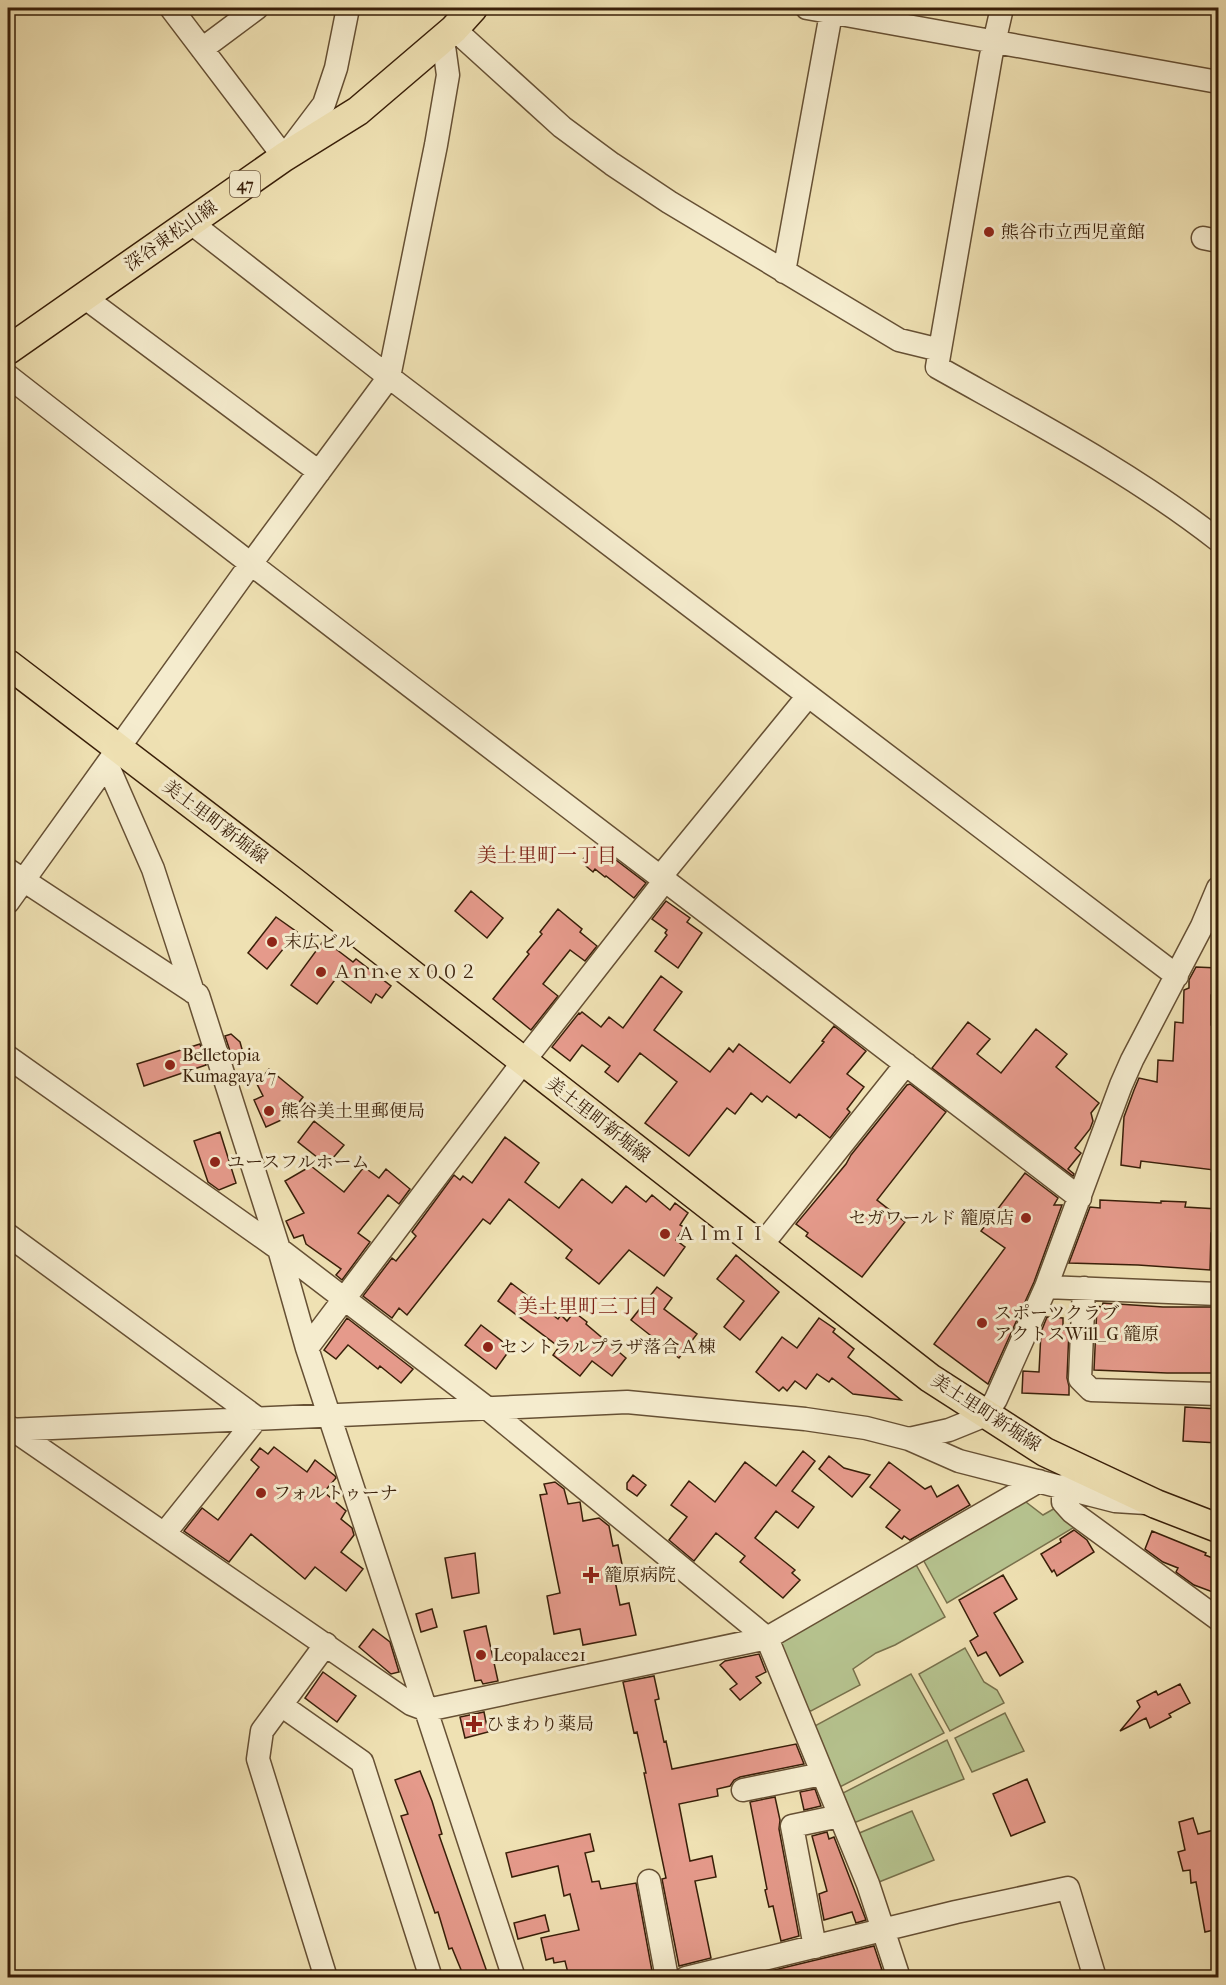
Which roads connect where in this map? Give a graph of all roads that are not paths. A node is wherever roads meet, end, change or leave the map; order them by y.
1 (171, 8) edge
2 (257, 8) edge
3 (348, 8) edge
4 (473, 8) edge
5 (807, 8) edge
6 (1002, 8) edge
7 (831, 10) edge
8 (449, 34) junction
9 (996, 41) junction
10 (202, 49) junction
11 (1218, 82) edge
12 (284, 157) junction
13 (190, 222) junction
14 (784, 272) junction
15 (84, 297) junction
16 (8, 350) edge
17 (940, 351) junction
18 (8, 376) edge
19 (389, 377) junction
20 (319, 472) junction
21 (1218, 540) edge
22 (250, 565) junction
23 (8, 664) edge
24 (808, 696) junction
25 (112, 756) junction
26 (15, 875) edge
27 (663, 878) junction
28 (1218, 888) edge
29 (8, 902) edge
30 (1177, 976) junction
31 (193, 992) junction
32 (8, 1058) edge
33 (523, 1062) junction
34 (906, 1064) junction
35 (1080, 1198) junction
36 (8, 1235) edge
37 (761, 1246) junction
38 (279, 1249) junction
39 (1046, 1287) junction
40 (1084, 1288) junction
41 (1218, 1294) edge
42 (344, 1299) junction
43 (307, 1348) junction
44 (1218, 1394) edge
45 (486, 1408) junction
46 (986, 1415) junction
47 (330, 1416) junction
48 (257, 1418) junction
49 (9, 1428) edge
50 (909, 1439) junction
51 (1039, 1481) junction
52 (1062, 1486) junction
53 (1156, 1504) junction
54 (1218, 1528) edge
55 (164, 1534) junction
56 (1218, 1619) edge
57 (767, 1638) junction
58 (326, 1644) junction
59 (281, 1705) junction
60 (427, 1710) junction
61 (822, 1774) junction
62 (743, 1790) dead end
63 (840, 1816) junction
64 (649, 1881) dead end
65 (885, 1930) junction
66 (815, 1947) junction
67 (326, 1977) edge
68 (430, 1977) edge
69 (514, 1977) edge
70 (668, 1977) edge
71 (686, 1977) edge
72 (899, 1977) edge
73 (1095, 1977) edge

1 - 10 street
2 - 10 street
3 - 12 street
4 - 8 main road, 深谷東松山線 / 47
5 - 7 street
6 - 9 street
7 - 9 street
7 - 14 street
8 - 12 main road, 深谷東松山線 / 47
8 - 14 street
8 - 19 street
9 - 11 street
9 - 17 street
10 - 12 street
12 - 13 main road, 深谷東松山線 / 47
13 - 15 main road, 深谷東松山線 / 47
13 - 19 street
14 - 17 street
15 - 16 main road, 深谷東松山線 / 47
15 - 20 street
17 - 21 street
18 - 22 street
19 - 20 street
19 - 24 street
20 - 22 street
22 - 25 street
22 - 27 street
23 - 25 main road, 美土里町新堀線
24 - 27 street
24 - 30 street
25 - 26 street
25 - 31 street
25 - 33 main road, 美土里町新堀線
26 - 29 street
26 - 31 street
27 - 33 street
27 - 34 street
28 - 30 street
30 - 35 street
31 - 38 street
32 - 38 street
33 - 37 main road, 美土里町新堀線
33 - 42 street
34 - 35 street
34 - 37 street
35 - 39 street
36 - 48 street
37 - 46 main road, 美土里町新堀線
38 - 42 street
38 - 43 street
39 - 40 street
39 - 46 street
40 - 41 street
40 - 44 street
42 - 43 street
42 - 45 street
43 - 47 street
45 - 47 street
45 - 50 street
45 - 57 street
46 - 50 street
46 - 53 main road, 美土里町新堀線
47 - 48 street
47 - 60 street
48 - 49 street
48 - 55 street
49 - 55 street
50 - 51 street
51 - 52 street
51 - 57 street
52 - 53 street
52 - 56 street
53 - 54 main road, 美土里町新堀線
55 - 58 street
57 - 60 street
57 - 61 street
58 - 59 street
58 - 60 street
59 - 67 street
59 - 68 street
60 - 69 street
61 - 62 street
61 - 63 street
63 - 65 street
63 - 66 street
64 - 70 street
65 - 66 street
65 - 72 street
65 - 73 street
66 - 71 street

